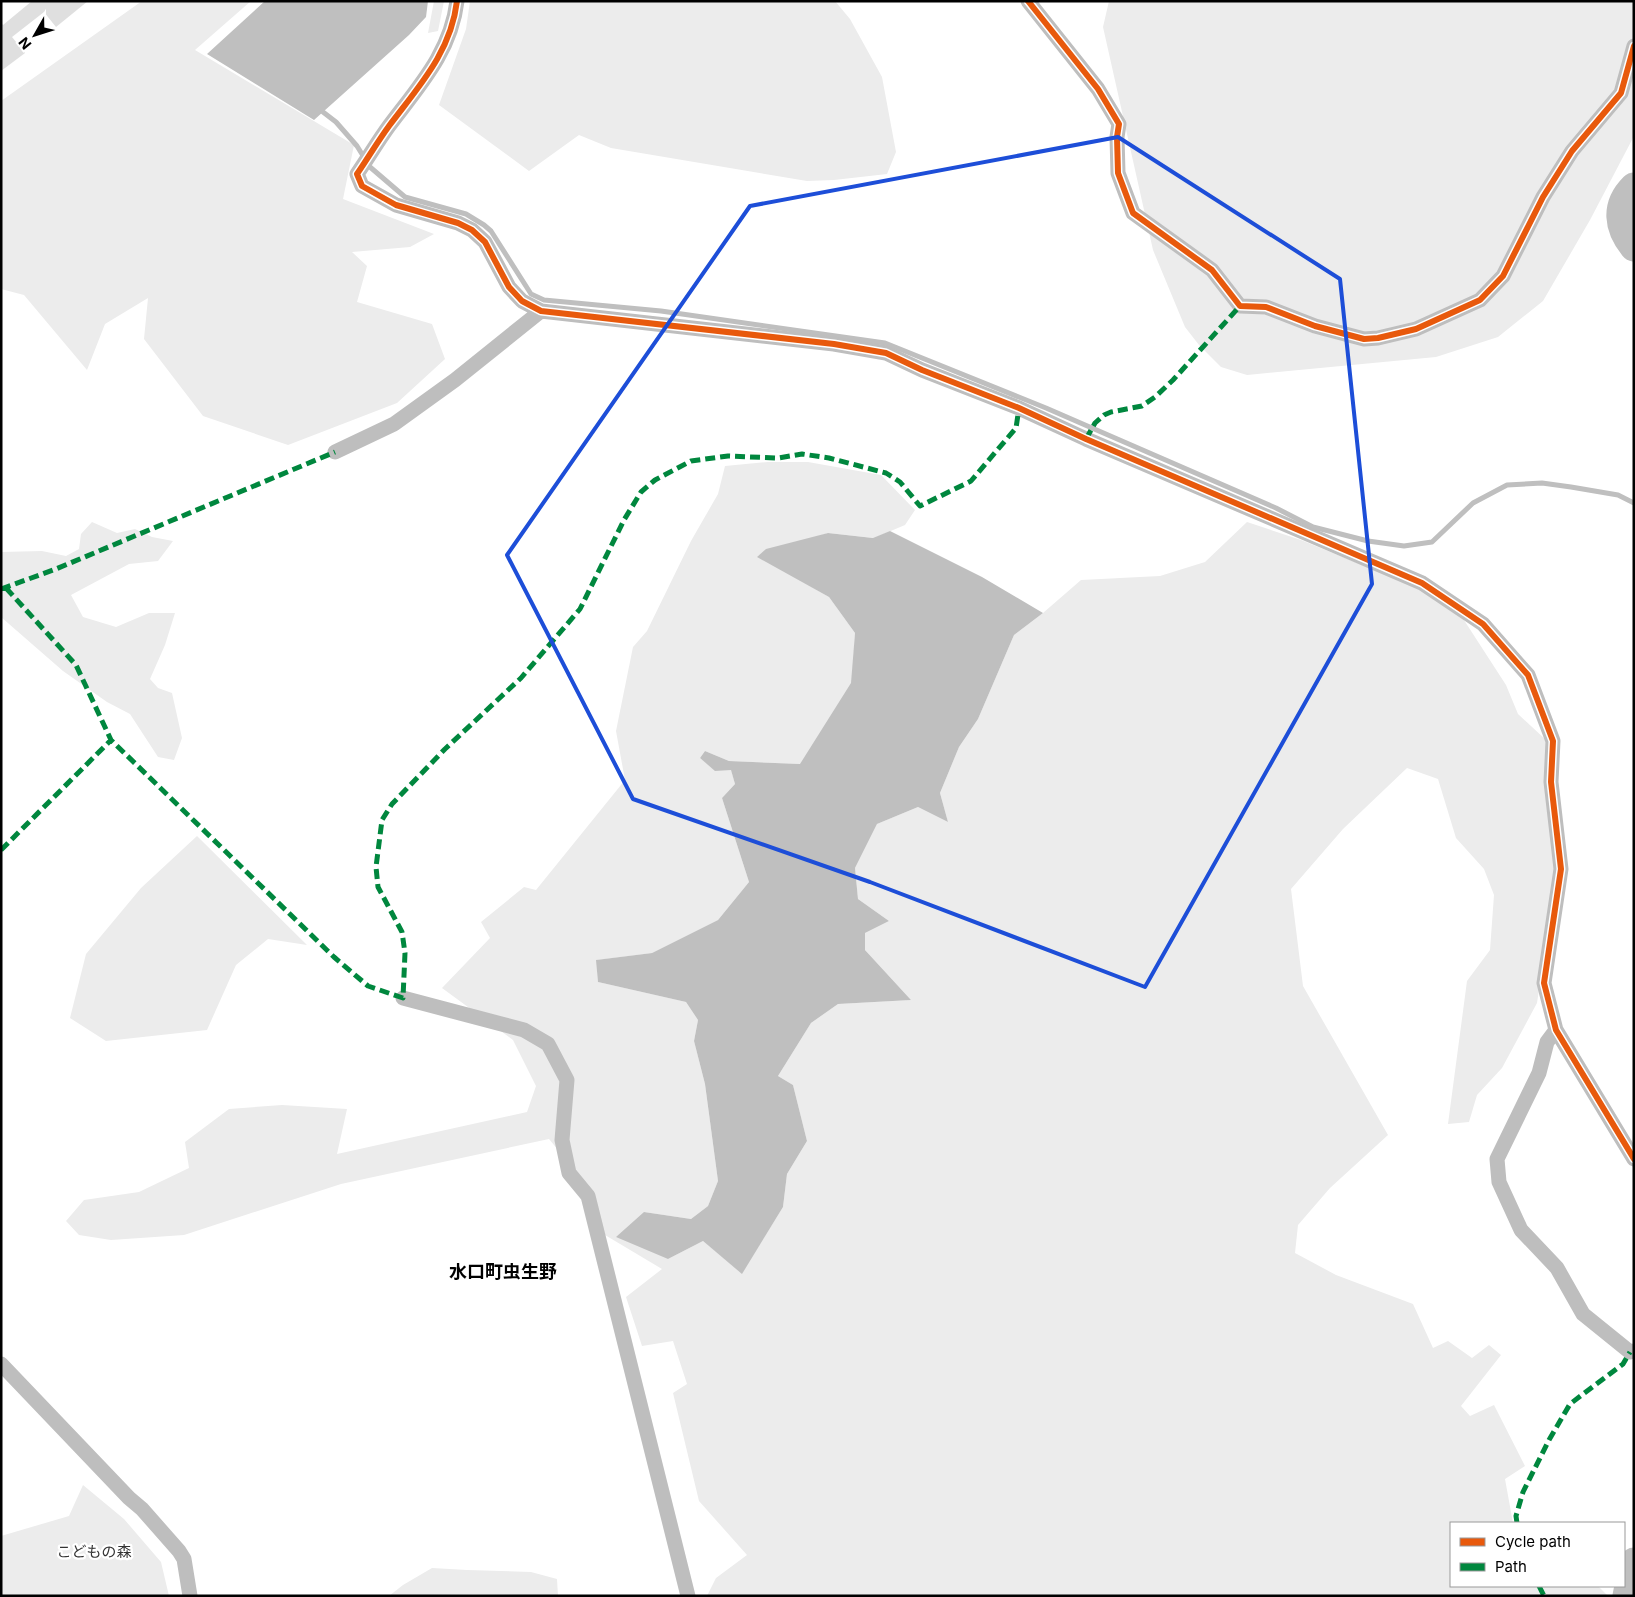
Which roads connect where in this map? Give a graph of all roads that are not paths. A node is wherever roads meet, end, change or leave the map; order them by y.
1 (457, 1) edge
2 (1028, 1) edge
3 (1634, 46) edge
4 (541, 311) junction
5 (335, 452) dead end
6 (403, 998) dead end
7 (1556, 1030) junction
8 (1634, 1159) edge
9 (1634, 1351) edge
10 (1, 1364) edge
11 (190, 1596) edge
12 (688, 1596) edge

1 - 4 street
2 - 3 street
4 - 5 street
4 - 7 street
6 - 12 street
7 - 8 street
7 - 9 street
10 - 11 street

